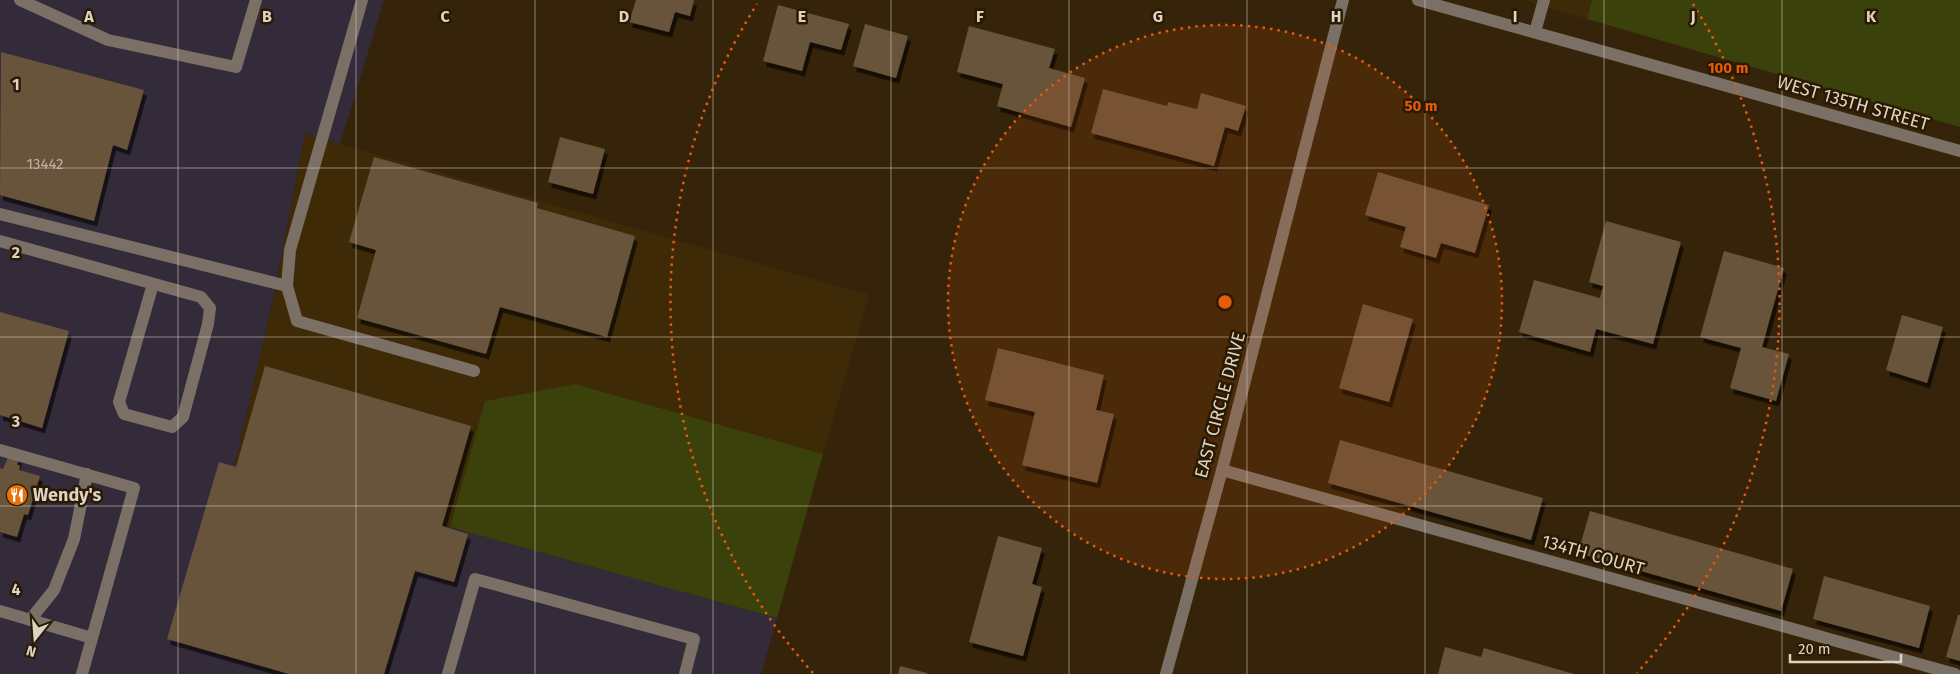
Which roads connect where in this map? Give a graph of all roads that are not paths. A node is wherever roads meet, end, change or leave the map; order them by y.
1 (20, 0) edge
2 (256, 0) edge
3 (362, 0) edge
4 (1343, 0) edge
5 (1418, 0) edge
6 (1544, 0) edge
7 (1535, 32) junction
8 (1960, 151) edge
9 (0, 214) edge
10 (0, 240) edge
11 (152, 284) junction
12 (287, 286) junction
13 (474, 371) dead end
14 (0, 450) edge
15 (1222, 470) junction
16 (87, 474) junction
17 (0, 611) edge
18 (30, 620) junction
19 (92, 638) junction
20 (82, 674) edge
21 (448, 674) edge
22 (685, 674) edge
23 (1166, 674) edge
24 (1956, 674) edge

1 - 2 street
3 - 12 street
4 - 15 street, EAST CIRCLE DRIVE
5 - 7 street, WEST 135TH STREET
6 - 7 street
7 - 8 street, WEST 135TH STREET
9 - 12 street
10 - 11 street
11 - 11 street
12 - 13 street
14 - 16 street
15 - 23 street, EAST CIRCLE DRIVE
15 - 24 street, 134TH COURT
16 - 18 street
16 - 19 street
17 - 18 street
18 - 19 street
19 - 20 street
21 - 22 street

